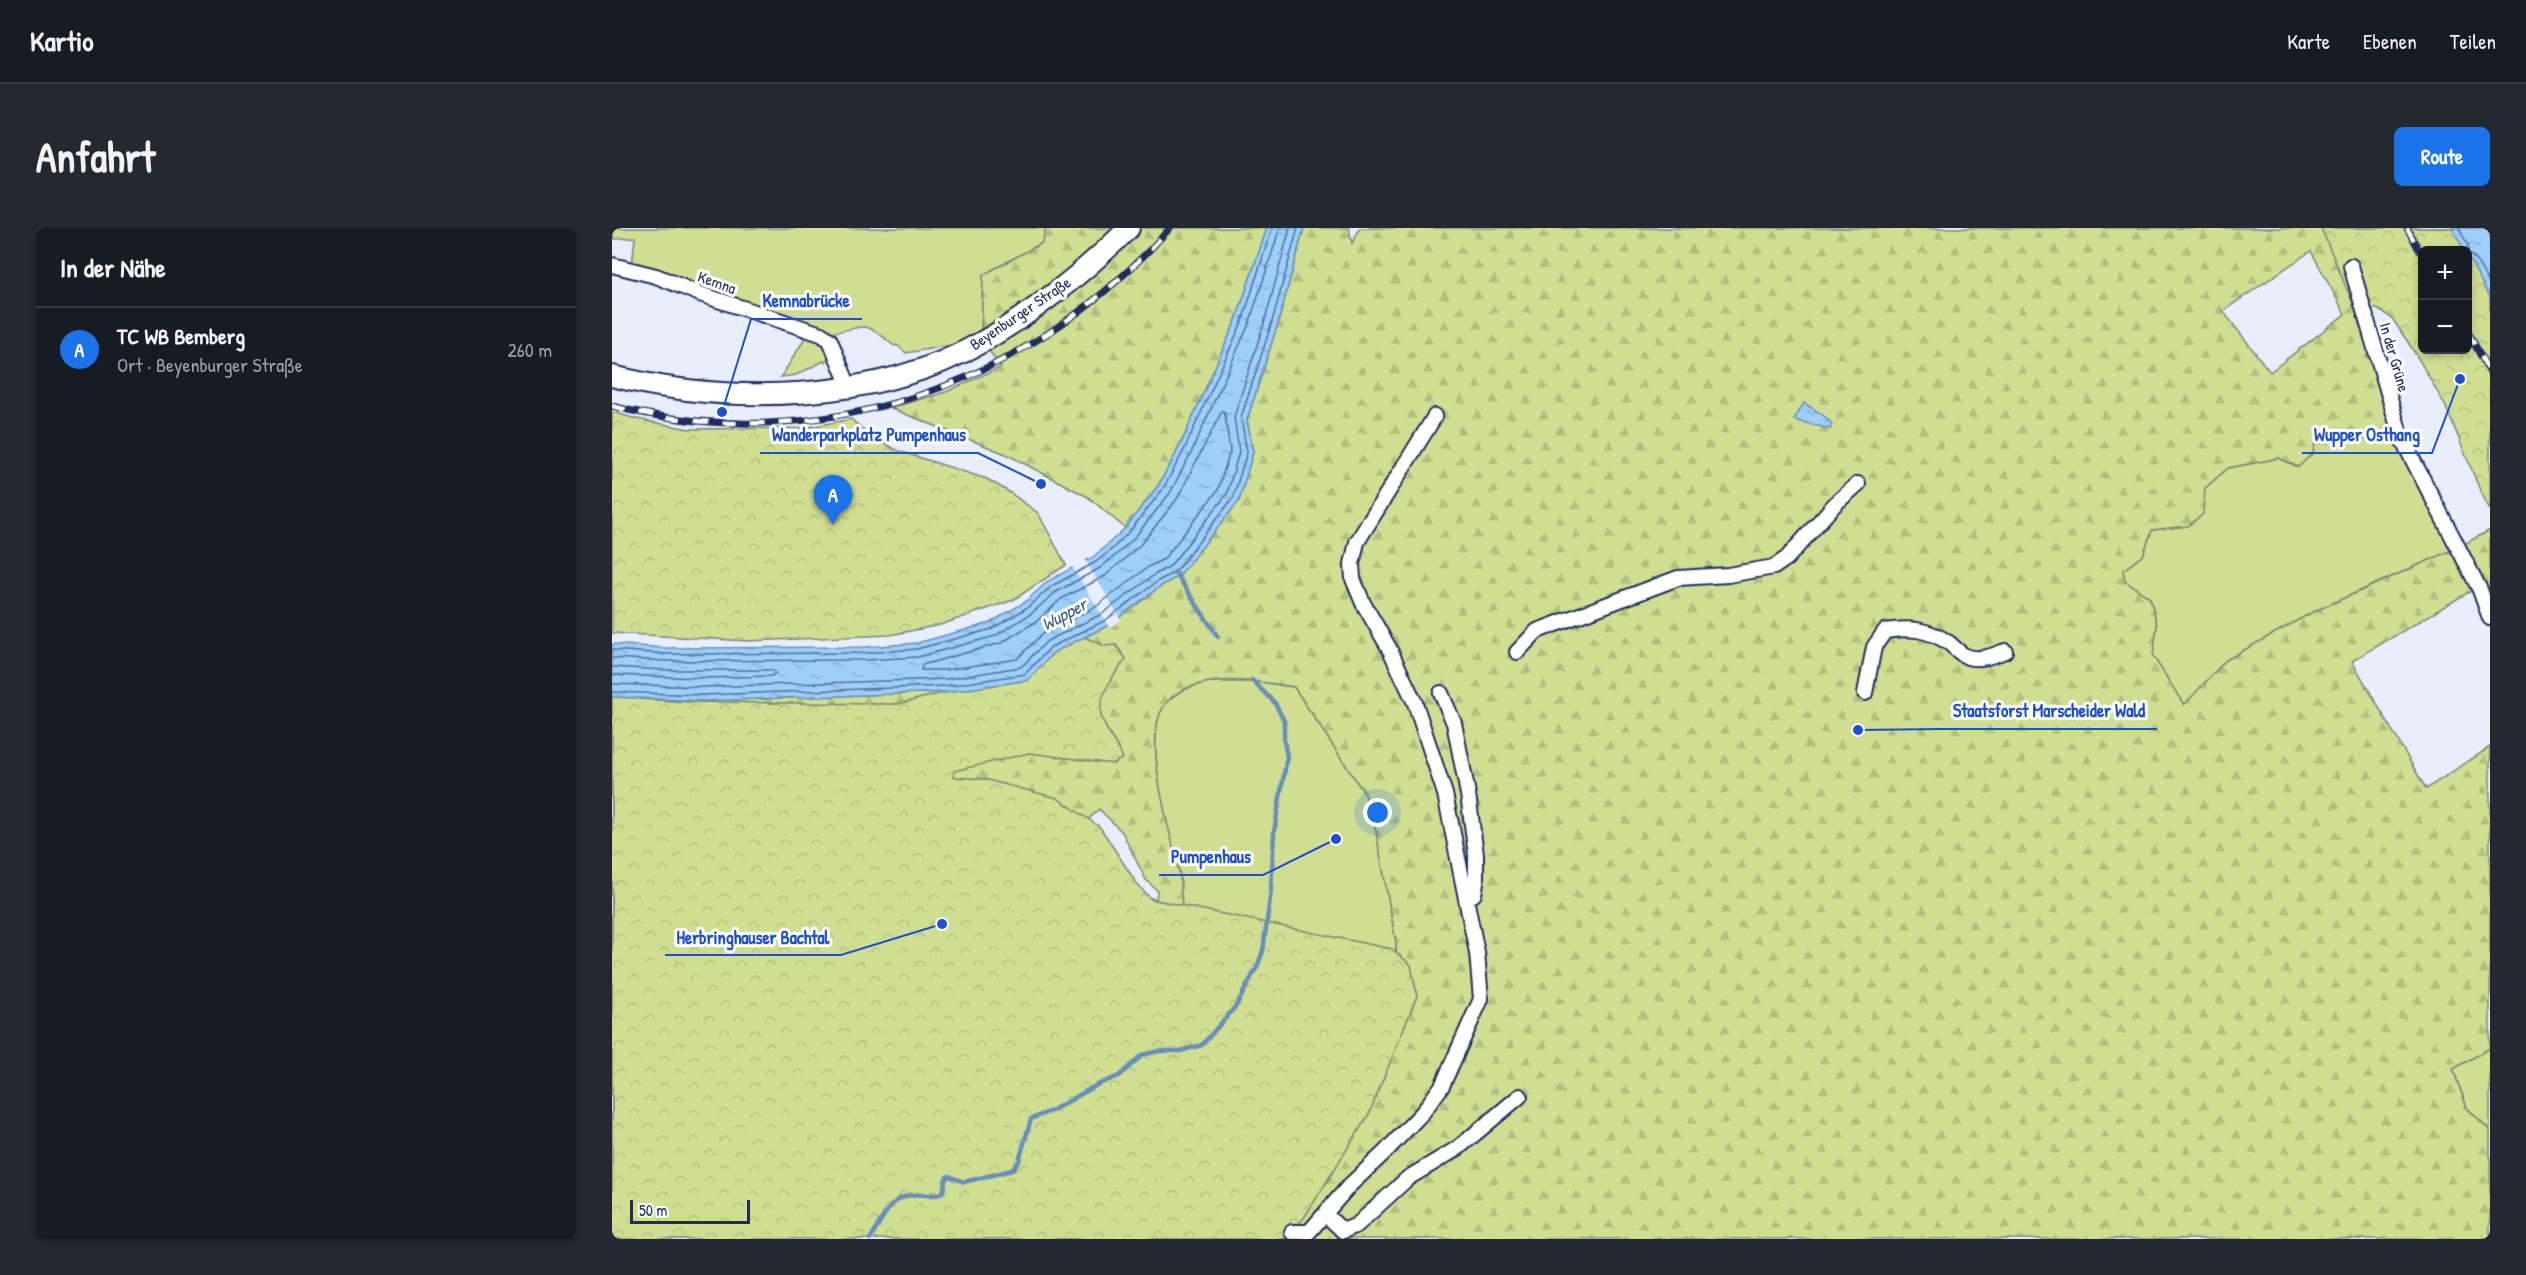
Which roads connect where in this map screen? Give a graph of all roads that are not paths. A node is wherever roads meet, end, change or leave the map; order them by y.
1 (1129, 228) edge
2 (612, 265) edge
3 (2351, 266) dead end
4 (612, 376) edge
5 (849, 387) junction
6 (1435, 416) dead end
7 (1858, 484) dead end
8 (2490, 618) edge
9 (2005, 651) dead end
10 (1517, 652) dead end
11 (1440, 693) dead end
12 (1865, 693) dead end
13 (1466, 899) junction
14 (1520, 1096) dead end
15 (1324, 1214) junction
16 (1292, 1232) dead end

1 - 5 main road, Beyenburger Straße
2 - 5 street, Kemna
3 - 8 street, In der Grüne
4 - 5 main road, Beyenburger Straße
6 - 13 street
7 - 10 street
9 - 12 street
11 - 13 street
13 - 15 street
14 - 15 street
15 - 16 street

